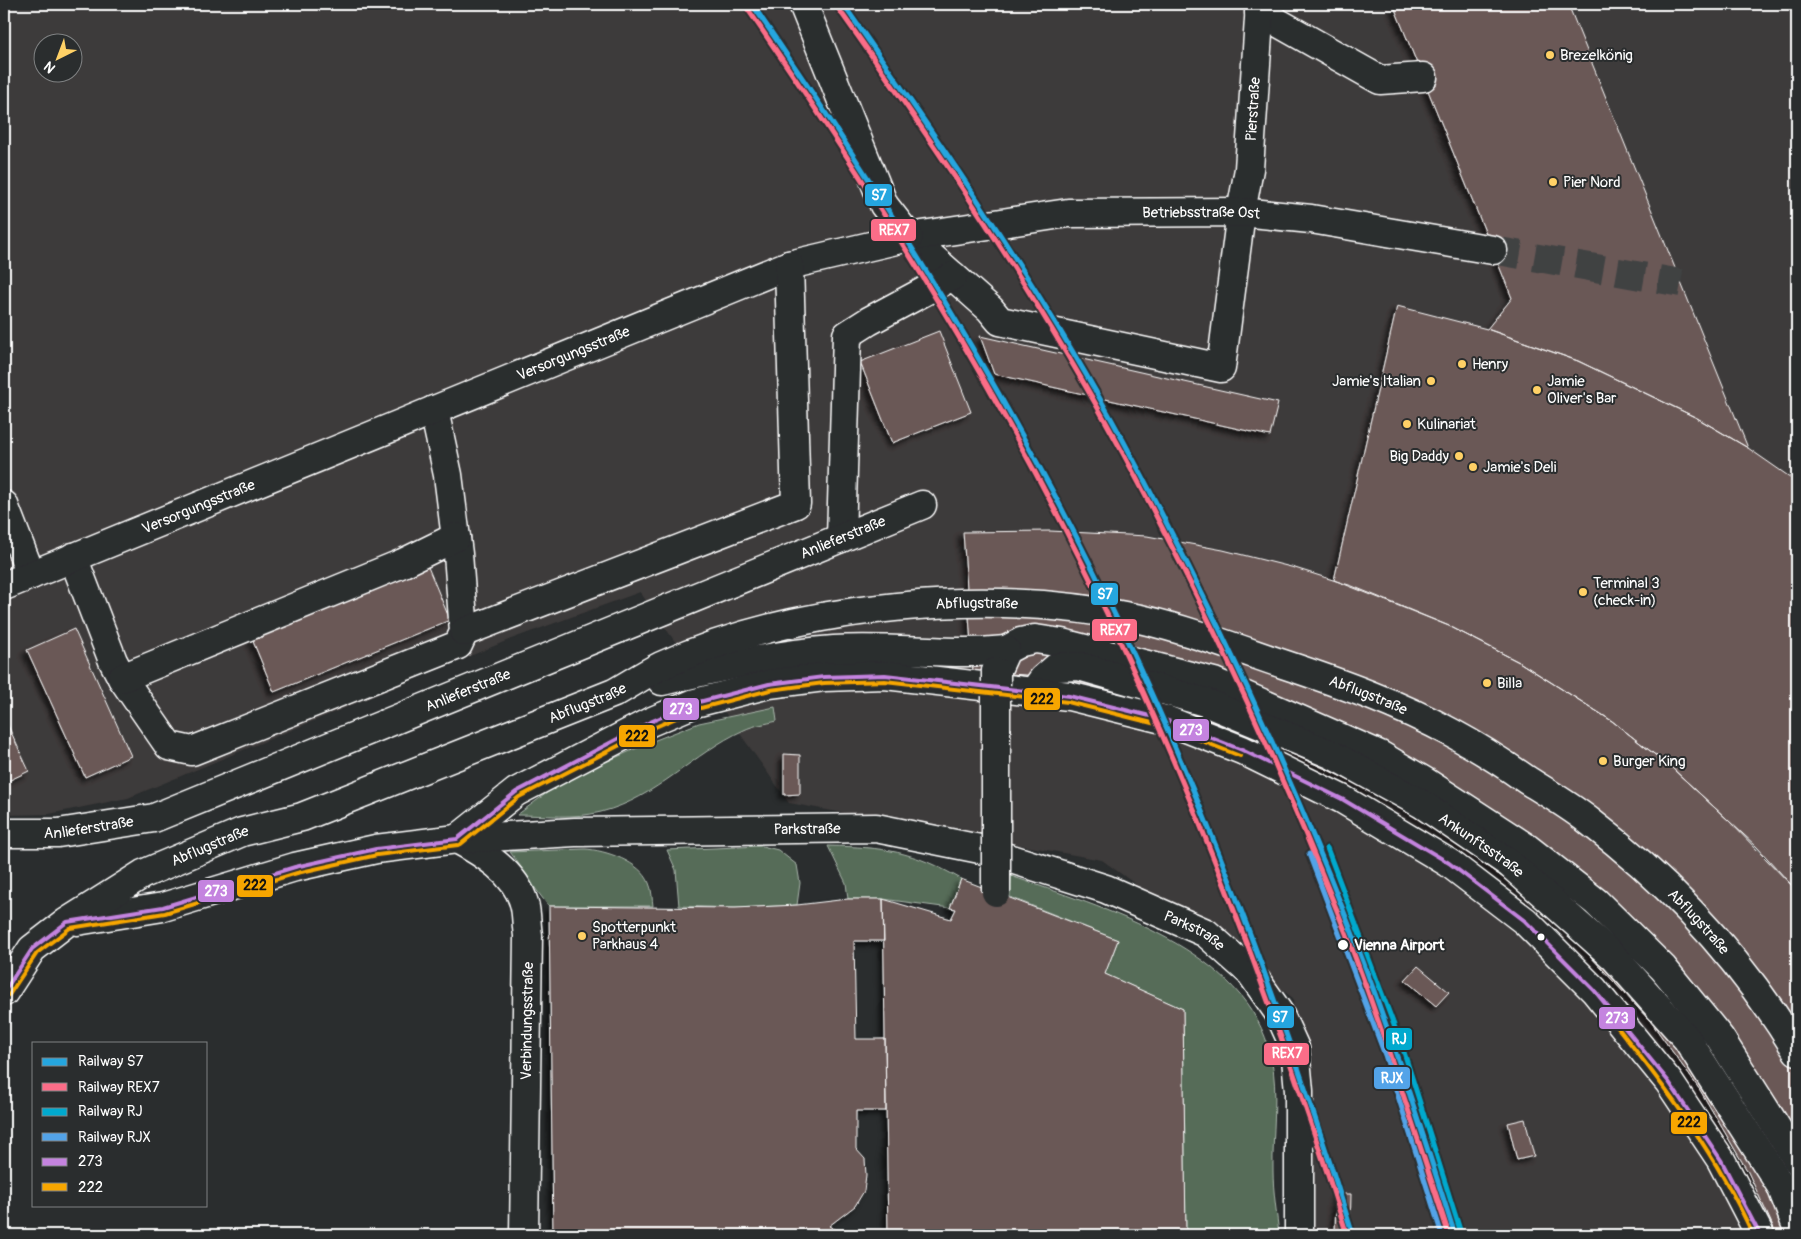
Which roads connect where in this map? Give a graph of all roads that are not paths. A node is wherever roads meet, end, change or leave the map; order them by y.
1 (803, 4) edge
2 (1260, 8) edge
3 (1423, 77) dead end
4 (1241, 212) junction
5 (909, 237) junction
6 (1492, 250) tunnel mouth
7 (789, 265) junction
8 (953, 276) junction
9 (434, 410) junction
10 (4, 505) edge
11 (922, 505) dead end
12 (456, 537) junction
13 (841, 538) junction
14 (72, 557) junction
15 (31, 575) junction
16 (4, 586) edge
17 (464, 632) junction
18 (1001, 661) junction
19 (122, 678) junction
20 (614, 693) junction
21 (1033, 693) junction
22 (4, 833) edge
23 (457, 839) junction
24 (996, 892) dead end
25 (524, 902) junction
26 (67, 922) junction
27 (549, 925) dead end
28 (4, 992) edge
29 (1797, 1051) edge
30 (1797, 1160) edge
31 (1797, 1227) edge
32 (1758, 1230) edge
33 (524, 1235) edge
34 (1299, 1235) edge

1 - 5 street
2 - 3 street
2 - 4 street, Pierstraße
4 - 5 street, Betriebsstraße Ost
4 - 6 street, Betriebsstraße Ost
4 - 8 street, Pierstraße
5 - 7 street, Versorgungsstraße
5 - 8 street
7 - 9 street, Versorgungsstraße
7 - 17 street
8 - 13 street
9 - 12 street
9 - 14 street, Versorgungsstraße
10 - 15 street
11 - 13 street, Anlieferstraße
12 - 17 street
12 - 19 street
13 - 22 street, Anlieferstraße
14 - 15 street, Versorgungsstraße
14 - 19 street
15 - 16 street, Versorgungsstraße
17 - 19 street
18 - 20 street
18 - 24 street, bridge
18 - 30 street
20 - 26 street, Abflugstraße
20 - 29 street, Abflugstraße
21 - 23 street
21 - 31 street, Ankunftsstraße
21 - 32 street
23 - 25 street, Verbindungsstraße
23 - 26 street, Parkstraße
23 - 34 street, Parkstraße
25 - 27 street
25 - 33 street, Verbindungsstraße
26 - 28 street, Abflugstraße

